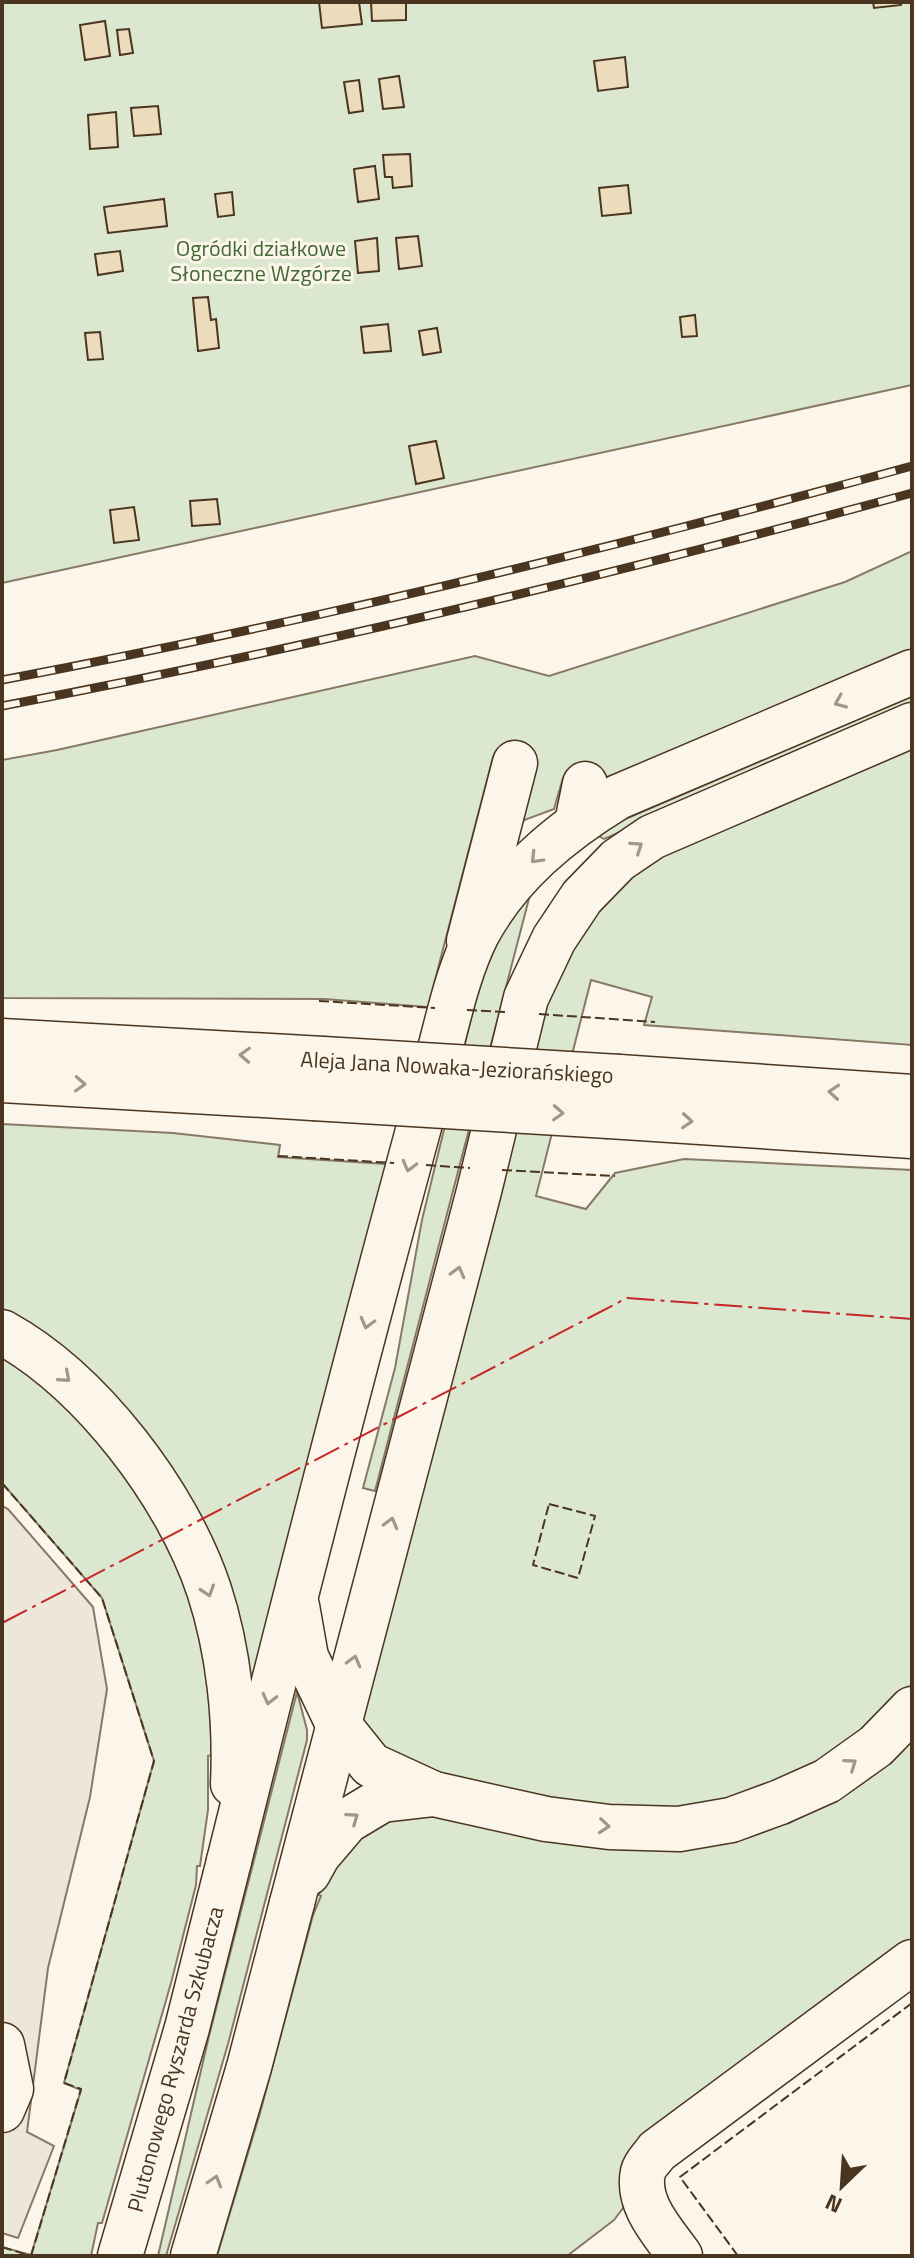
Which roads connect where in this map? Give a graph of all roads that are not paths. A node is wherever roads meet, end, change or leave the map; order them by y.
1 (912, 672) edge
2 (912, 725) edge
3 (515, 763) dead end
4 (458, 982) junction
5 (2, 1041) edge
6 (318, 1079) junction
7 (2, 1080) edge
8 (614, 1097) junction
9 (912, 1097) edge
10 (912, 1136) edge
11 (2, 1332) edge
12 (295, 1596) junction
13 (912, 1709) edge
14 (338, 1724) junction
15 (434, 1794) junction
16 (229, 1861) junction
17 (292, 1903) junction
18 (912, 1962) edge
19 (187, 2028) junction
20 (2, 2045) edge
21 (2, 2110) edge
22 (120, 2256) edge
23 (139, 2256) edge
24 (193, 2256) edge
25 (680, 2256) edge

1 -> 4 main road
14 -> 2 main road
3 - 4 main road
4 -> 12 main road
6 -> 5 main road, Aleja Jana Nowaka-Jeziorańskiego
7 -> 6 main road, Aleja Jana Nowaka-Jeziorańskiego
6 - 8 main road, Aleja Jana Nowaka-Jeziorańskiego, bridge
9 -> 8 main road, Aleja Jana Nowaka-Jeziorańskiego
8 -> 10 main road, Aleja Jana Nowaka-Jeziorańskiego
11 -> 16 main road
12 - 14 main road
12 -> 16 main road
15 -> 13 main road
14 - 15 main road
14 - 17 main road
17 -> 15 main road
16 - 19 main road, Plutonowego Ryszarda Szkubacza
24 -> 17 main road
18 - 25 main road
19 - 22 main road, Plutonowego Ryszarda Szkubacza
19 - 23 main road
20 - 21 main road

